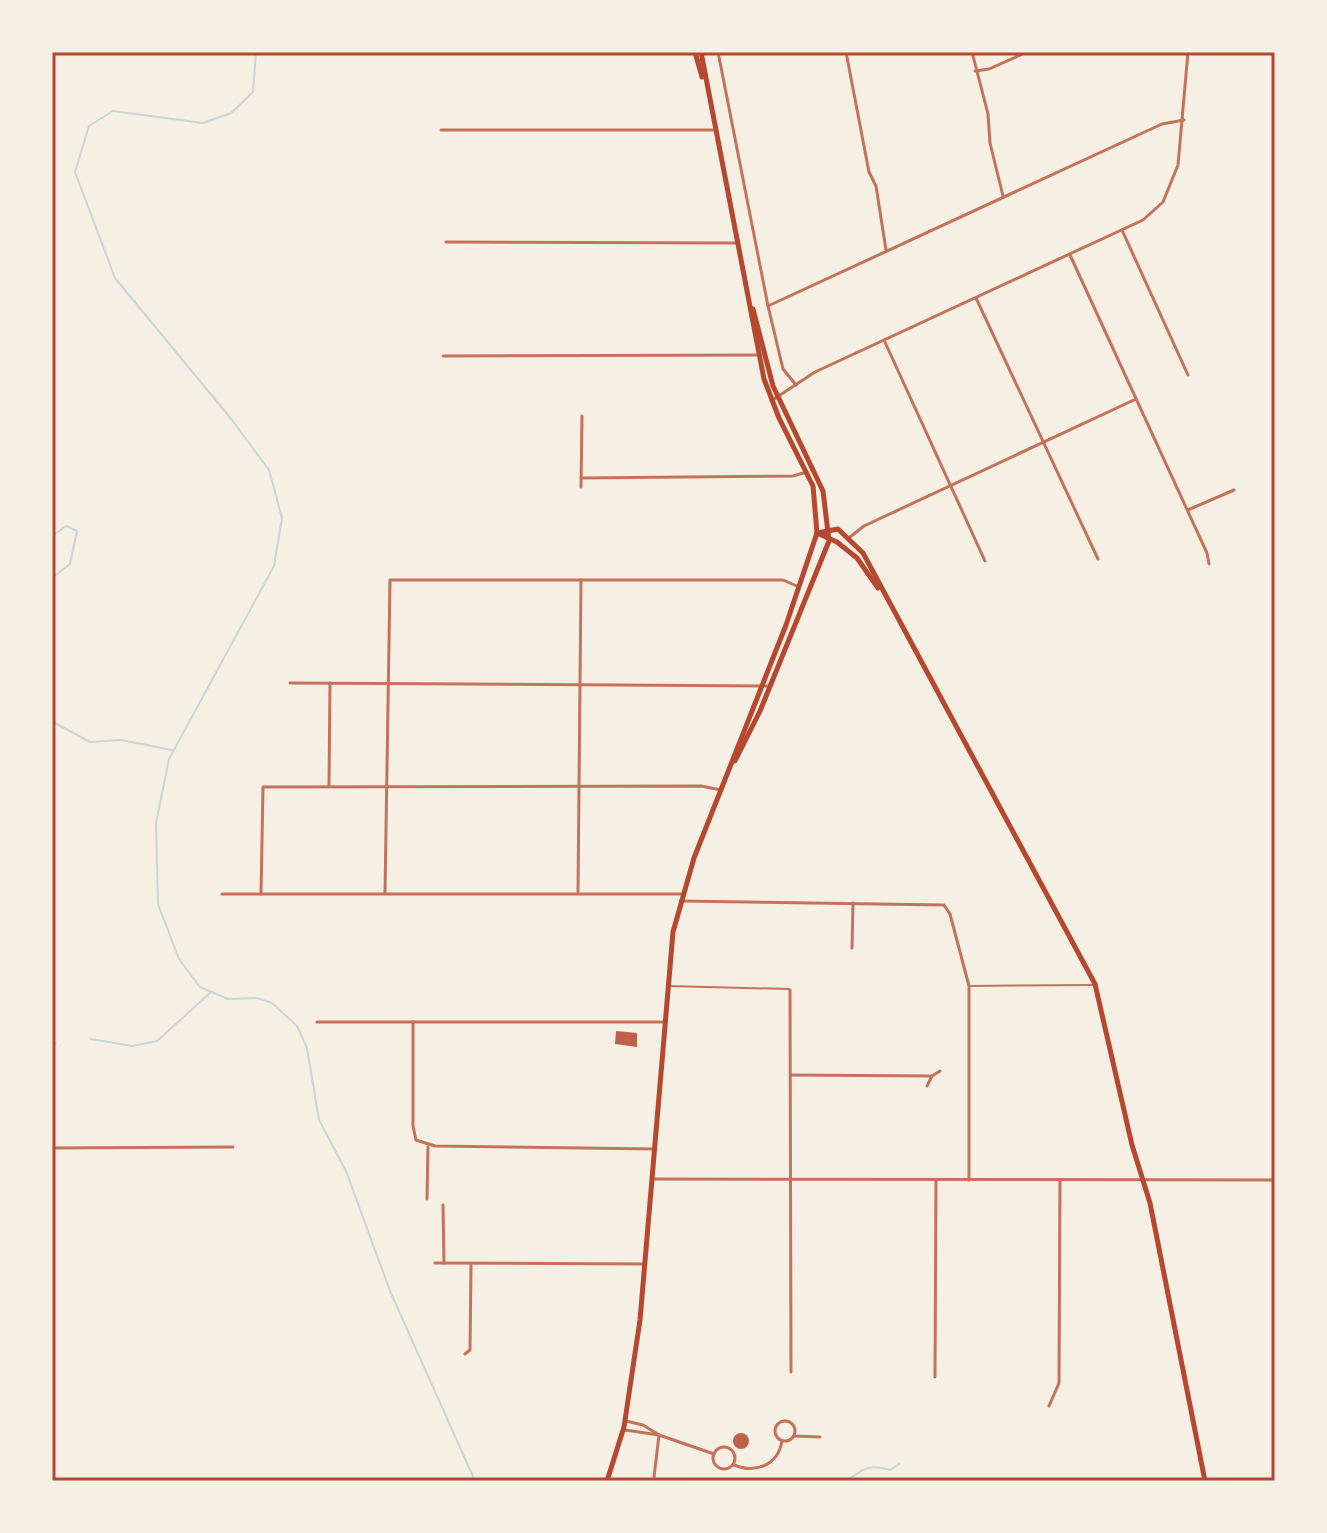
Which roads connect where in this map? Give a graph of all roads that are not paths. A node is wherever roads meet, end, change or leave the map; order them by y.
1 (698, 52) edge
2 (718, 52) edge
3 (846, 52) edge
4 (972, 52) edge
5 (1027, 52) edge
6 (1188, 52) edge
7 (975, 71) junction
8 (1184, 120) junction
9 (441, 130) dead end
10 (714, 130) junction
11 (1003, 197) junction
12 (1122, 230) junction
13 (446, 242) dead end
14 (738, 243) junction
15 (886, 250) junction
16 (1070, 255) junction
17 (976, 298) junction
18 (768, 306) junction
19 (884, 340) junction
20 (762, 355) junction
21 (443, 356) dead end
22 (1188, 375) dead end
23 (796, 386) junction
24 (1136, 399) junction
25 (775, 400) junction
26 (582, 416) dead end
27 (1045, 442) junction
28 (801, 444) junction
29 (794, 448) junction
30 (814, 469) junction
31 (807, 472) junction
32 (581, 478) junction
33 (950, 486) junction
34 (581, 487) dead end
35 (1234, 490) dead end
36 (1188, 510) junction
37 (829, 530) junction
38 (817, 533) junction
39 (850, 537) junction
40 (829, 541) junction
41 (1098, 559) dead end
42 (985, 561) dead end
43 (1209, 564) dead end
44 (581, 580) junction
45 (800, 587) junction
46 (881, 591) junction
47 (290, 683) dead end
48 (330, 683) junction
49 (388, 684) junction
50 (580, 684) junction
51 (763, 685) junction
52 (771, 686) junction
53 (730, 770) junction
54 (329, 786) junction
55 (387, 786) junction
56 (579, 787) junction
57 (721, 790) junction
58 (385, 893) junction
59 (222, 894) dead end
60 (261, 894) junction
61 (578, 894) junction
62 (681, 898) junction
63 (853, 903) junction
64 (852, 948) dead end
65 (1095, 984) junction
66 (668, 986) junction
67 (969, 986) junction
68 (790, 990) joint
69 (317, 1022) dead end
70 (413, 1022) junction
71 (665, 1022) junction
72 (940, 1071) dead end
73 (791, 1075) junction
74 (932, 1076) junction
75 (927, 1086) dead end
76 (429, 1146) junction
77 (233, 1147) dead end
78 (52, 1148) edge
79 (655, 1149) junction
80 (653, 1179) junction
81 (791, 1180) junction
82 (936, 1180) junction
83 (969, 1180) junction
84 (1060, 1180) junction
85 (1141, 1180) junction
86 (1275, 1180) edge
87 (427, 1199) dead end
88 (443, 1205) dead end
89 (435, 1263) dead end
90 (444, 1263) junction
91 (471, 1264) junction
92 (645, 1264) junction
93 (465, 1354) dead end
94 (791, 1372) dead end
95 (935, 1377) dead end
96 (1049, 1406) dead end
97 (625, 1421) junction
98 (623, 1430) junction
99 (659, 1435) junction
100 (794, 1436) junction
101 (820, 1437) dead end
102 (782, 1441) junction
103 (714, 1454) junction
104 (733, 1464) junction
105 (654, 1477) dead end
106 (607, 1481) edge
107 (1205, 1481) edge

1 - 10 main road
2 - 18 street
3 - 15 street
4 - 7 street
5 - 7 street
6 - 8 street
7 - 11 street
8 - 11 street
8 - 12 street
9 - 10 street
10 - 14 main road
11 - 15 street
12 - 16 street
12 - 22 street
13 - 14 street
14 - 20 main road
15 - 18 street
16 - 17 street
16 - 24 street
17 - 19 street
17 - 27 street
18 - 23 street
19 - 23 street
19 - 33 street
20 - 21 street
20 - 25 main road
23 - 25 street
24 - 27 street
24 - 36 street
25 - 28 main road
25 - 29 main road
26 - 32 street
27 - 33 street
27 - 41 street
28 - 29 main road
28 - 30 main road
29 - 31 main road
30 - 31 street
30 - 37 main road
31 - 32 street
31 - 38 main road
32 - 34 street
33 - 39 street
33 - 42 street
35 - 36 street
36 - 43 street
37 - 38 main road
37 - 39 main road
37 - 40 main road
38 - 40 main road
38 - 45 main road
39 - 46 main road
40 - 46 main road
40 - 52 main road
44 - 45 street
44 - 49 street
44 - 50 street
45 - 51 main road
46 - 65 main road
47 - 48 street
48 - 49 street
48 - 54 street
49 - 50 street
49 - 55 street
50 - 51 street
50 - 56 street
51 - 52 street
51 - 53 main road
52 - 53 main road
53 - 57 main road
54 - 55 street
54 - 60 street
55 - 56 street
55 - 58 street
56 - 57 street
56 - 61 street
57 - 62 main road
58 - 60 street
58 - 61 street
59 - 60 street
61 - 62 street
62 - 63 street
62 - 66 main road
63 - 64 street
63 - 67 street
65 - 67 lane
65 - 85 main road
66 - 68 lane
66 - 71 main road
67 - 83 street
68 - 73 street
69 - 70 street
70 - 71 street
70 - 76 street
71 - 79 main road
72 - 74 street
73 - 74 street
73 - 81 street
74 - 75 street
76 - 79 street
76 - 87 street
77 - 78 street
79 - 80 main road
80 - 81 street
80 - 92 main road
81 - 82 street
81 - 94 street
82 - 83 street
82 - 95 street
83 - 84 street
84 - 85 street
84 - 96 street
85 - 86 street
85 - 107 main road
88 - 90 street
89 - 90 street
90 - 91 street
91 - 92 street
91 - 93 street
92 - 97 main road
97 - 98 main road
97 - 99 street
98 - 99 street
98 - 106 main road
99 - 103 street
99 - 105 street
100 - 101 street
100 - 102 street
100 - 102 street
102 - 104 street
103 - 104 street
103 - 104 street

